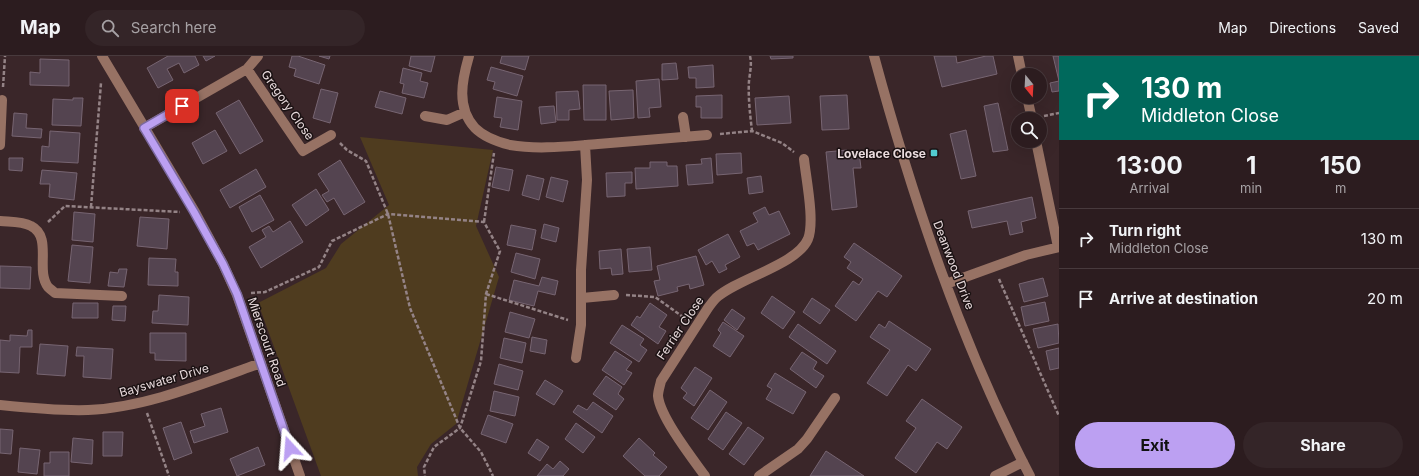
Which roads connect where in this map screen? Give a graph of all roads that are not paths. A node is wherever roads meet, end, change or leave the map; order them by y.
1 (102, 56) edge
2 (258, 56) edge
3 (469, 56) edge
4 (874, 56) edge
5 (1018, 56) edge
6 (1021, 68) edge
7 (247, 69) junction
8 (2, 100) road end
9 (465, 112) junction
10 (425, 116) dead end
11 (683, 117) dead end
12 (144, 128) junction
13 (331, 135) road end
14 (708, 136) road end
15 (686, 137) junction
16 (0, 145) edge
17 (585, 145) junction
18 (1038, 148) edge
19 (804, 159) road end
20 (0, 221) edge
21 (1059, 247) edge
22 (946, 284) junction
23 (614, 295) road end
24 (122, 296) dead end
25 (582, 298) junction
26 (576, 358) dead end
27 (261, 363) junction
28 (835, 398) dead end
29 (0, 404) edge
30 (1023, 462) junction
31 (300, 476) edge
32 (705, 476) edge
33 (759, 476) edge
34 (995, 476) edge
35 (1030, 476) edge

1 - 12 street, Mierscourt Road
2 - 7 street
3 - 9 street
4 - 22 street, Deanwood Drive
5 - 6 street
7 - 12 street
7 - 13 street, Gregory Close
8 - 16 street
9 - 10 street
9 - 17 street
11 - 15 street
12 - 27 street, Mierscourt Road
14 - 15 street
15 - 17 street
17 - 25 street
18 - 21 street
19 - 32 street, Ferrier Close
20 - 24 street
21 - 22 street
22 - 30 street, Deanwood Drive
23 - 25 street
25 - 26 street
27 - 29 street, Bayswater Drive
27 - 31 street, Mierscourt Road
28 - 33 street
30 - 34 street
30 - 35 street, Deanwood Drive

